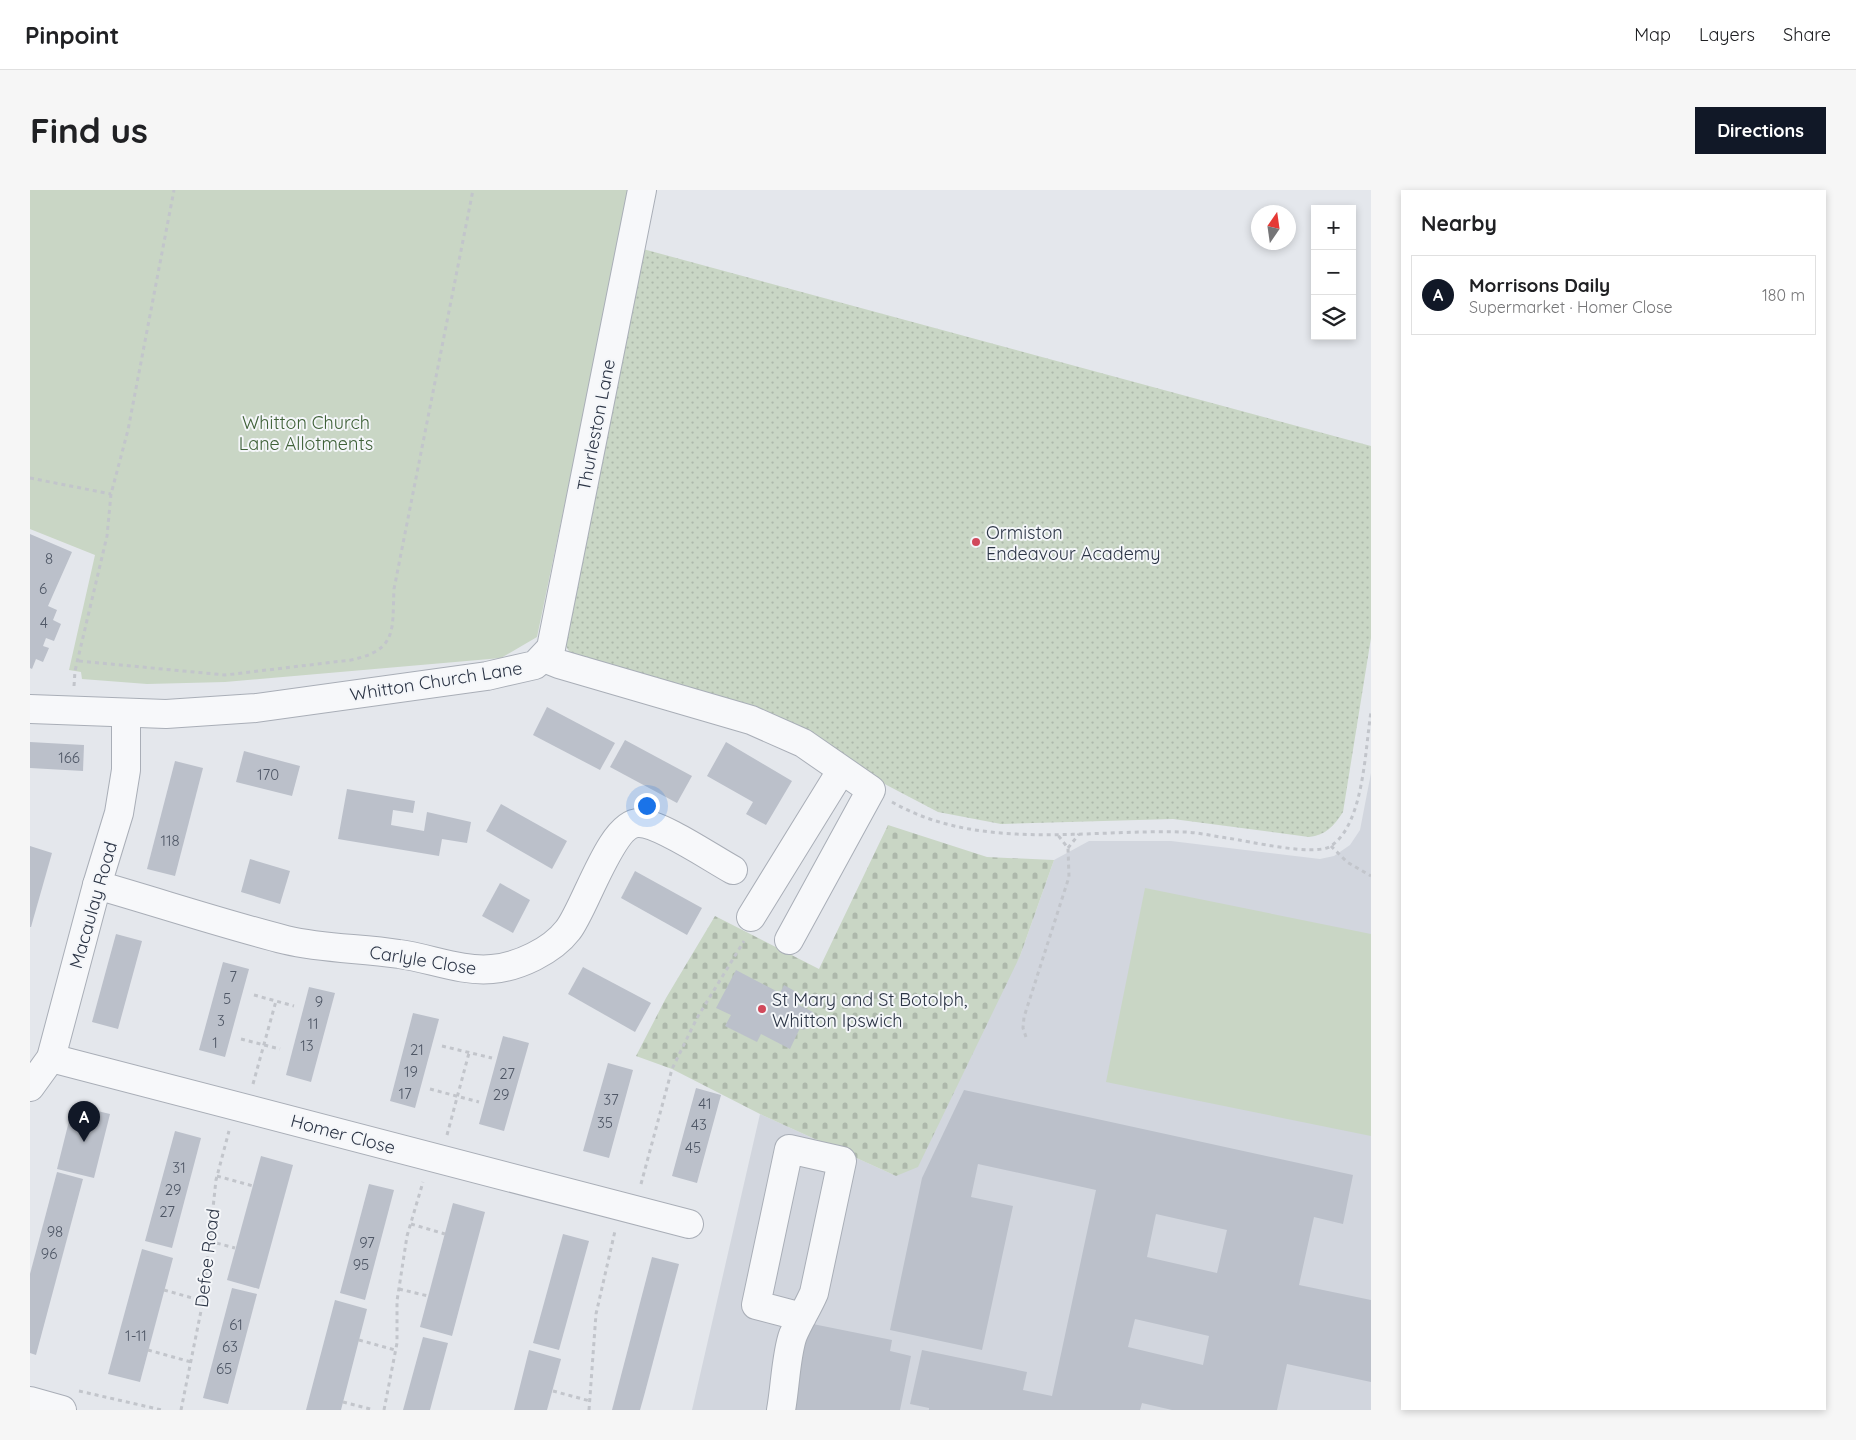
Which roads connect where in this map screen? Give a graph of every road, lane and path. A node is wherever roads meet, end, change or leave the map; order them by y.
1 (174, 190) edge
2 (473, 190) edge
3 (642, 190) edge
4 (30, 478) edge
5 (112, 494) junction
6 (544, 658) junction
7 (30, 709) edge
8 (1371, 712) edge
9 (126, 714) junction
10 (841, 771) junction
11 (871, 790) junction
12 (1057, 833) junction
13 (1079, 833) junction
14 (1331, 846) junction
15 (1068, 848) junction
16 (733, 870) dead end
17 (1371, 876) edge
18 (97, 884) junction
19 (751, 917) joint
20 (789, 940) dead end
21 (254, 995) dead end
22 (276, 1001) junction
23 (294, 1006) dead end
24 (1026, 1037) dead end
25 (241, 1039) dead end
26 (264, 1045) junction
27 (442, 1046) dead end
28 (280, 1049) dead end
29 (469, 1053) junction
30 (51, 1058) junction
31 (492, 1058) dead end
32 (30, 1087) edge
33 (430, 1089) dead end
34 (457, 1096) junction
35 (479, 1102) dead end
36 (241, 1108) junction
37 (434, 1158) junction
38 (217, 1176) junction
39 (253, 1186) dead end
40 (628, 1208) junction
41 (411, 1224) junction
42 (689, 1224) dead end
43 (445, 1234) dead end
44 (209, 1241) junction
45 (235, 1248) dead end
46 (399, 1289) junction
47 (164, 1290) dead end
48 (428, 1296) dead end
49 (204, 1301) junction
50 (802, 1317) junction
51 (359, 1340) dead end
52 (148, 1350) dead end
53 (395, 1350) junction
54 (191, 1362) junction
55 (553, 1391) dead end
56 (68, 1400) edge
57 (590, 1401) junction
58 (30, 1402) edge
59 (343, 1402) dead end
60 (162, 1410) edge
61 (181, 1410) edge
62 (374, 1410) edge
63 (384, 1410) edge
64 (588, 1410) edge
65 (781, 1410) edge

1 - 5 path
2 - 5 path
3 - 6 street, Thurleston Lane
4 - 5 path
6 - 9 street, Whitton Church Lane
6 - 10 street, Whitton Church Lane
7 - 9 street, Whitton Church Lane
8 - 14 path
9 - 18 street, Macaulay Road
10 - 11 street, Whitton Church Lane
10 - 19 street
11 - 12 path
11 - 20 street
12 - 13 path
12 - 15 path
13 - 14 path
13 - 15 path
14 - 17 path
15 - 24 path
16 - 18 street, Carlyle Close
18 - 30 street, Macaulay Road
19 - 40 path
21 - 22 path
22 - 23 path
22 - 26 path
25 - 26 path
26 - 28 path
26 - 36 path
27 - 29 path
29 - 31 path
29 - 34 path
30 - 32 street, Macaulay Road
30 - 36 street, Homer Close
33 - 34 path
34 - 35 path
34 - 37 path
36 - 37 street, Homer Close
36 - 38 path, Defoe Road
37 - 40 street, Homer Close
37 - 41 path
38 - 39 path
38 - 44 path, Defoe Road
40 - 42 street, Homer Close
40 - 57 path
41 - 43 path
41 - 46 path
44 - 45 path
44 - 49 path, Defoe Road
46 - 48 path
46 - 53 path
47 - 49 path
49 - 54 path, Defoe Road
50 - 50 street
50 - 65 street
51 - 53 path
52 - 54 path
53 - 63 path
54 - 61 path, Defoe Road
55 - 57 path
56 - 58 street
56 - 60 path
57 - 64 path
59 - 62 path

